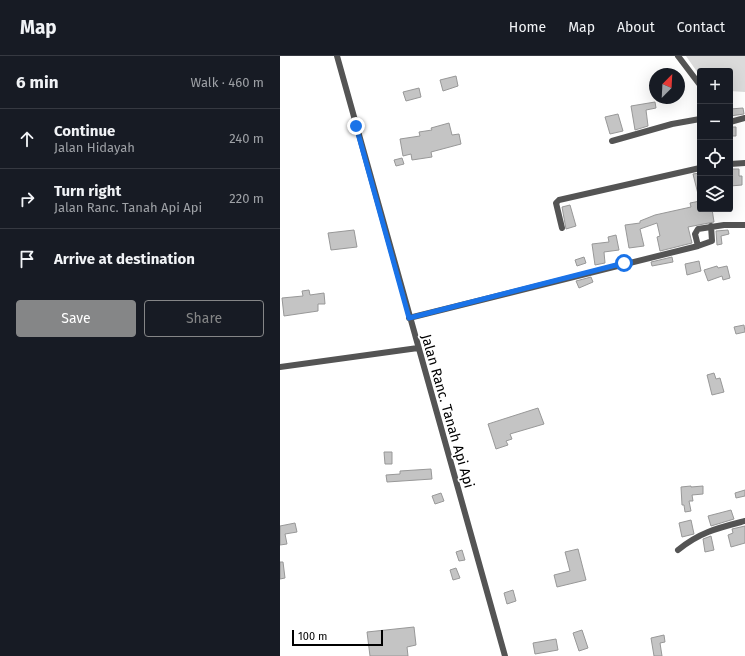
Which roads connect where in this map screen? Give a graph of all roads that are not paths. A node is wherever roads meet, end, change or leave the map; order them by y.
1 (337, 56) edge
2 (678, 56) edge
3 (697, 81) edge
4 (697, 120) edge
5 (744, 120) edge
6 (733, 122) edge
7 (612, 141) dead end
8 (745, 163) edge
9 (733, 164) edge
10 (697, 169) edge
11 (711, 226) junction
12 (745, 226) edge
13 (562, 228) dead end
14 (698, 246) junction
15 (409, 318) junction
16 (418, 348) junction
17 (280, 367) edge
18 (745, 521) edge
19 (678, 550) dead end
20 (505, 656) edge

1 - 15 street, Jalan Ranc. Tanah Api Api
2 - 3 street
4 - 7 street
5 - 6 street
8 - 9 street
10 - 13 street
11 - 12 street
11 - 14 street
11 - 14 street
14 - 15 street
15 - 16 street, Jalan Ranc. Tanah Api Api
16 - 17 street
16 - 20 street, Jalan Ranc. Tanah Api Api
18 - 19 street

